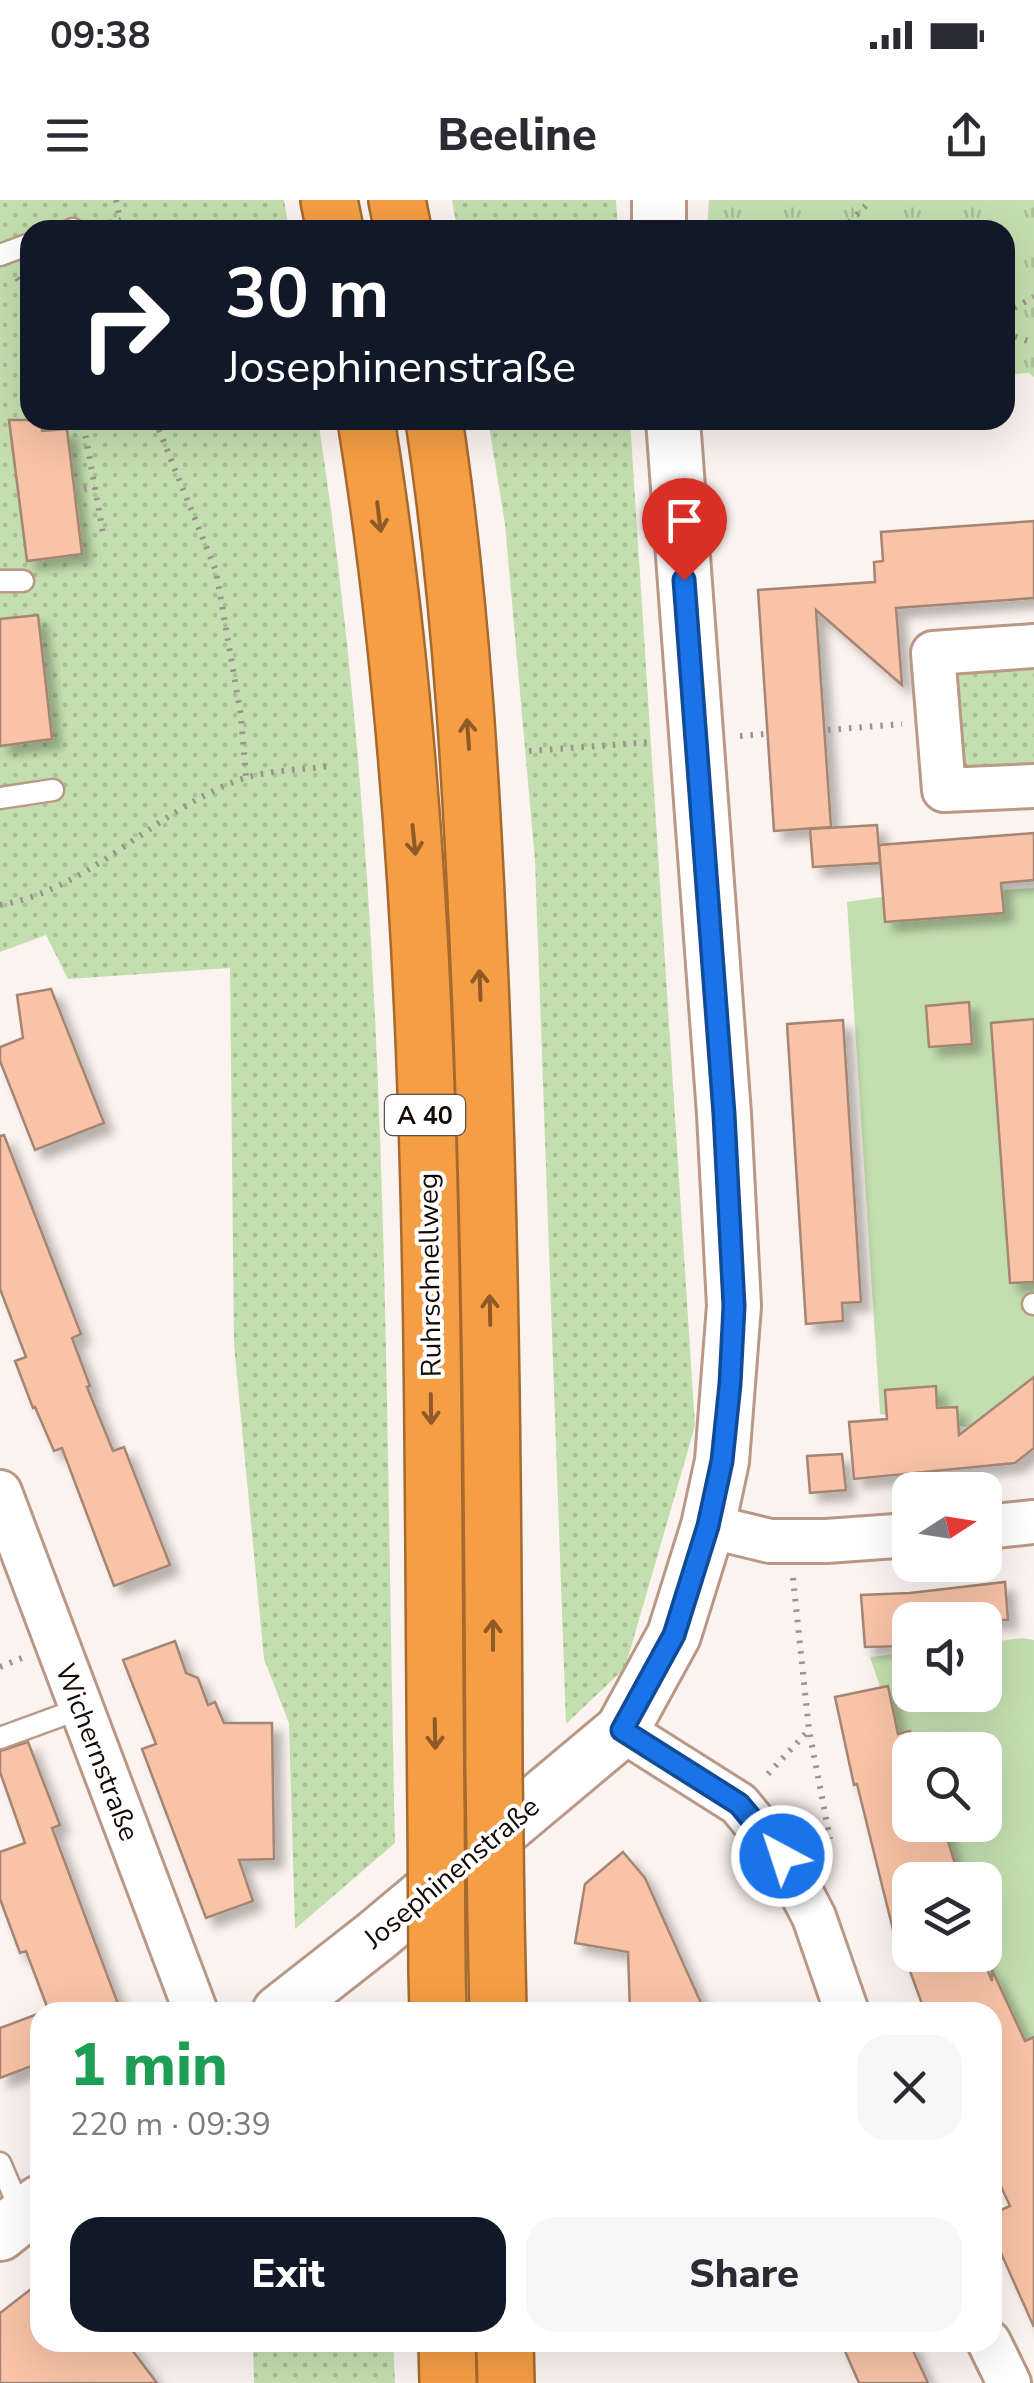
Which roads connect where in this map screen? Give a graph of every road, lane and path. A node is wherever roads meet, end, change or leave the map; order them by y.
1 (870, 200) edge
2 (851, 220) edge
3 (85, 430) edge
4 (159, 430) edge
5 (367, 430) edge
6 (435, 430) edge
7 (674, 430) edge
8 (95, 487) junction
9 (74, 492) dead end
10 (103, 534) dead end
11 (0, 581) edge
12 (24, 581) dead end
13 (1034, 646) edge
14 (937, 722) junction
15 (828, 730) dead end
16 (694, 739) junction
17 (529, 750) dead end
18 (329, 766) dead end
19 (246, 778) junction
20 (1034, 786) edge
21 (53, 790) dead end
22 (0, 798) edge
23 (0, 905) edge
24 (0, 1492) edge
25 (1034, 1522) edge
26 (1002, 1525) edge
27 (708, 1526) junction
28 (892, 1536) edge
29 (790, 1542) junction
30 (82, 1708) junction
31 (622, 1730) junction
32 (809, 1730) junction
33 (0, 1738) edge
34 (739, 1804) junction
35 (830, 1839) dead end
36 (437, 1992) edge
37 (192, 2002) edge
38 (292, 2002) edge
39 (498, 2002) edge
40 (844, 2002) edge
41 (0, 2162) edge
42 (21, 2217) edge
43 (447, 2352) edge
44 (505, 2352) edge
45 (994, 2352) edge
46 (448, 2383) edge
47 (506, 2383) edge
48 (1008, 2383) edge

1 - 2 path
3 - 8 path
4 - 19 path
5 -> 36 highway, Ruhrschnellweg / A 40, bridge
39 -> 6 highway, A 40, bridge
7 - 16 street, Josephinenstraße
8 - 9 path
8 - 10 path
11 - 12 lane
13 - 14 street
14 - 15 path
14 - 20 street
16 - 17 path
16 - 27 street, Josephinenstraße
18 - 19 path
19 - 23 path
21 - 22 lane
24 - 30 street, Wichernstraße
25 - 26 street
27 - 29 street
27 - 31 street, Josephinenstraße
28 - 29 street
29 - 32 path
30 - 33 lane
30 - 37 street, Wichernstraße
31 - 34 street
31 - 38 street, Josephinenstraße
32 - 34 path
32 - 35 path
34 - 40 street
41 - 42 lane
43 - 46 highway
44 - 47 highway
45 - 48 street

